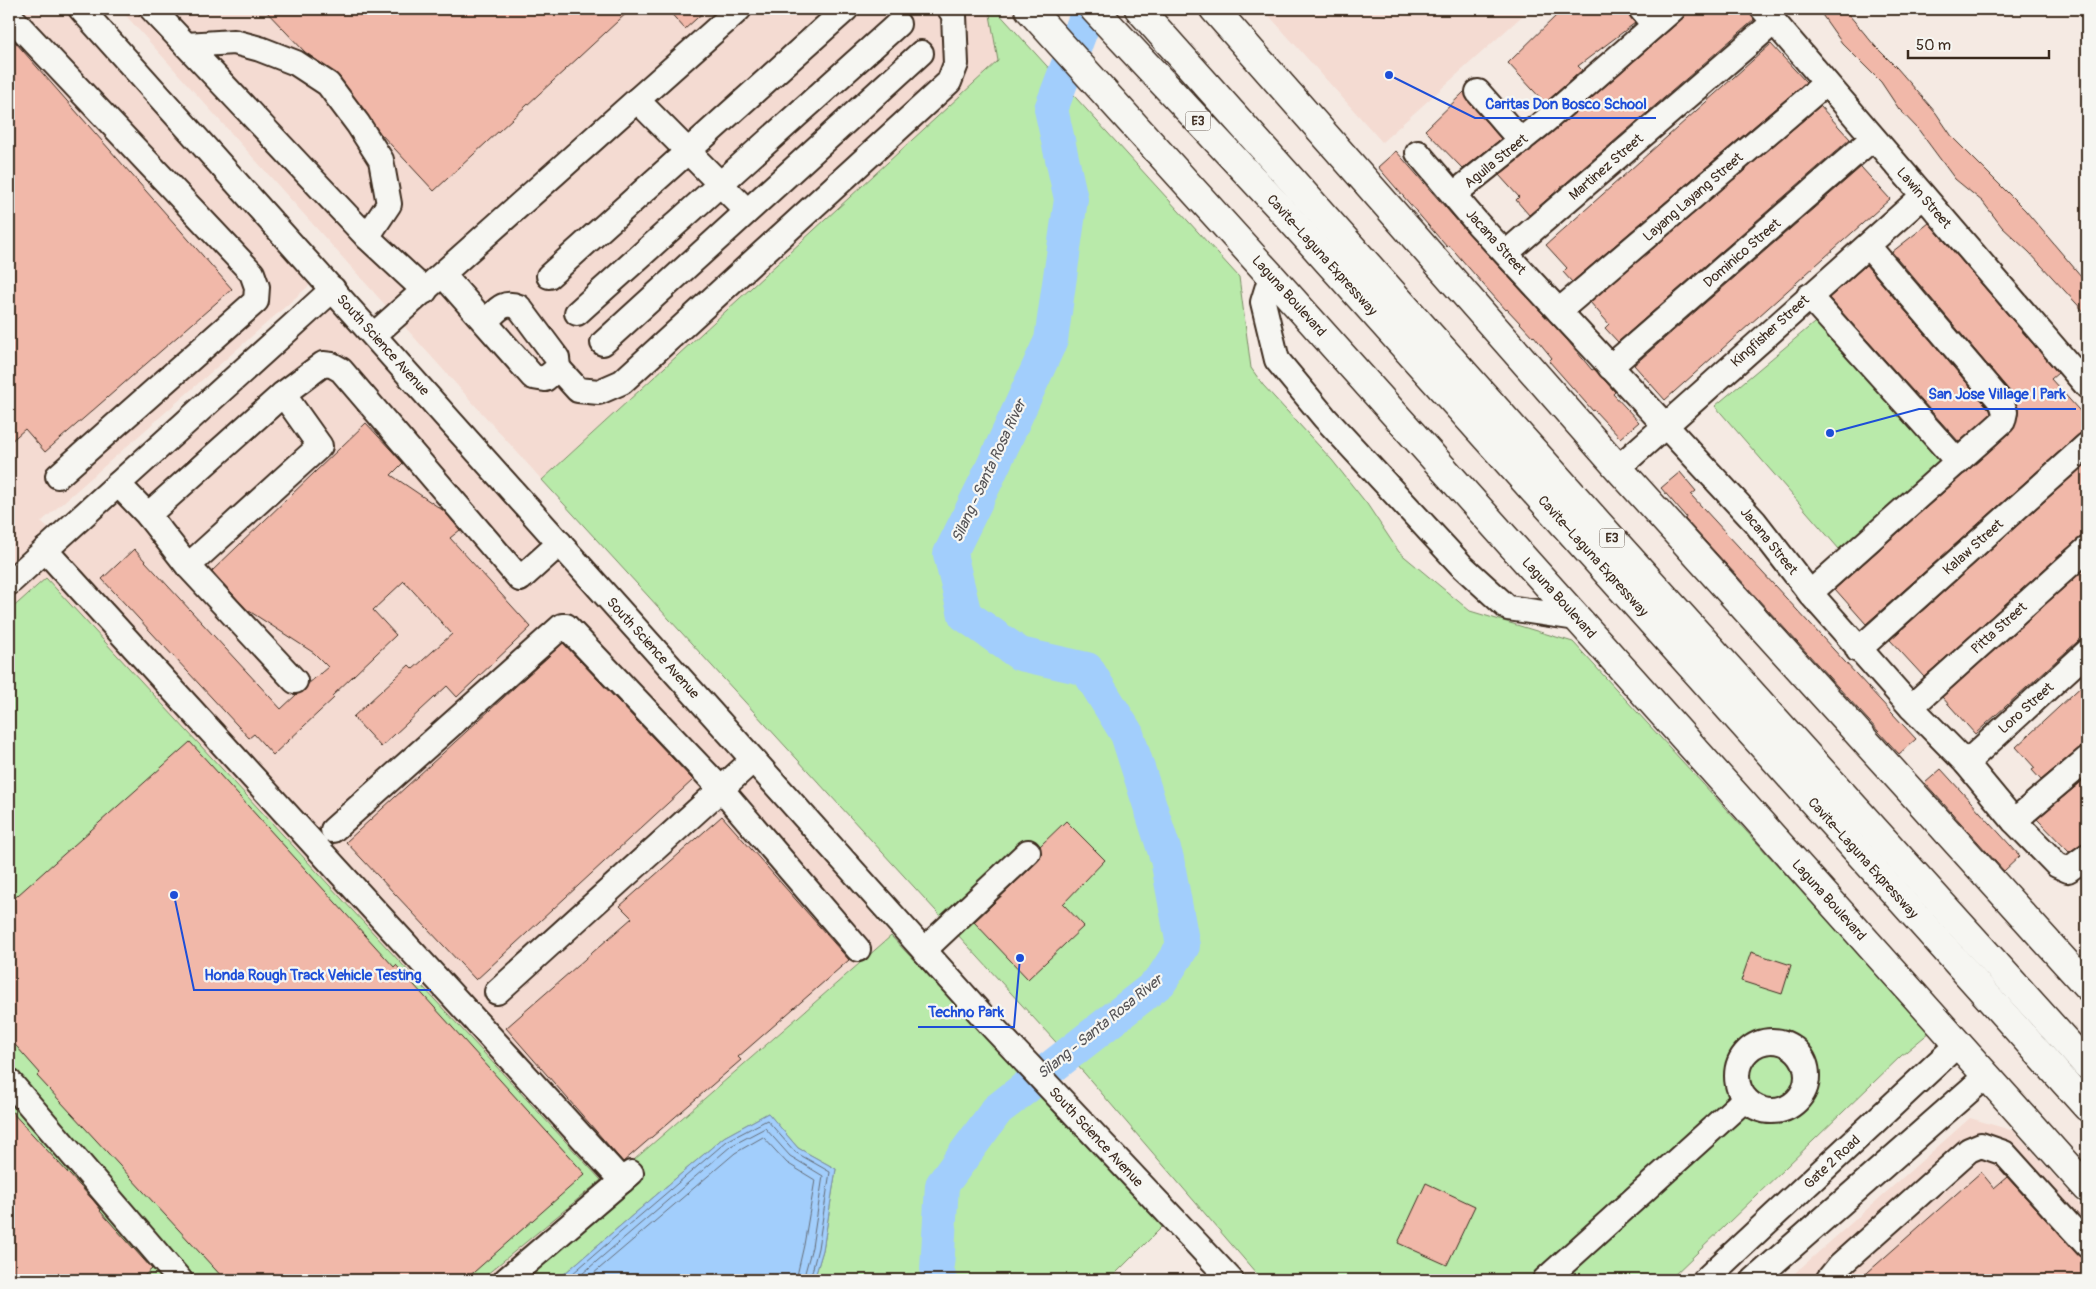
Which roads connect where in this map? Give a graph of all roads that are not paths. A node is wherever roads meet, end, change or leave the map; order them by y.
1 (81, 9) edge
2 (152, 9) edge
3 (739, 9) edge
4 (846, 9) edge
5 (950, 9) edge
6 (1094, 9) edge
7 (1139, 9) edge
8 (1214, 9) edge
9 (1673, 9) edge
10 (9, 15) edge
11 (1036, 16) edge
12 (1769, 16) edge
13 (1648, 17) edge
14 (898, 24) dead end
15 (186, 45) junction
16 (921, 53) dead end
17 (1826, 83) junction
18 (1478, 92) dead end
19 (638, 100) junction
20 (1873, 138) junction
21 (1521, 141) junction
22 (688, 152) junction
23 (1418, 153) dead end
24 (720, 184) junction
25 (1454, 194) junction
26 (1922, 196) junction
27 (747, 211) junction
28 (367, 238) junction
29 (1868, 246) junction
30 (1506, 253) junction
31 (444, 275) junction
32 (549, 276) dead end
33 (1271, 276) junction
34 (333, 289) junction
35 (425, 290) junction
36 (1809, 296) junction
37 (1559, 311) junction
38 (577, 313) dead end
39 (485, 322) junction
40 (374, 335) junction
41 (603, 343) dead end
42 (558, 368) junction
43 (1610, 368) junction
44 (2087, 386) edge
45 (282, 394) junction
46 (1665, 425) junction
47 (2087, 445) edge
48 (1958, 462) junction
49 (1618, 468) junction
50 (58, 476) dead end
51 (118, 484) junction
52 (148, 514) junction
53 (560, 543) junction
54 (2087, 549) edge
55 (45, 550) junction
56 (188, 566) junction
57 (9, 583) edge
58 (1810, 592) junction
59 (1577, 618) junction
60 (1858, 650) junction
61 (2087, 652) edge
62 (295, 681) dead end
63 (1911, 708) junction
64 (1798, 745) junction
65 (2087, 759) edge
66 (753, 760) junction
67 (1778, 763) junction
68 (1966, 763) junction
69 (721, 788) junction
70 (2014, 821) junction
71 (333, 830) dead end
72 (1028, 852) dead end
73 (2087, 856) edge
74 (858, 950) dead end
75 (924, 950) junction
76 (2087, 984) edge
77 (497, 992) dead end
78 (1958, 1044) junction
79 (2087, 1065) edge
80 (1986, 1076) junction
81 (9, 1081) edge
82 (1745, 1100) dead end
83 (2087, 1107) edge
84 (2087, 1188) edge
85 (2087, 1245) edge
86 (180, 1280) edge
87 (506, 1280) edge
88 (1232, 1280) edge
89 (1545, 1280) edge
90 (1705, 1280) edge
91 (1754, 1280) edge
92 (1828, 1280) edge

1 - 34 street, South Science Avenue
2 - 15 street
3 - 19 street
4 - 22 street
5 - 42 street
6 - 67 main road, Cavite–Laguna Expressway / E3
7 - 64 main road, Cavite–Laguna Expressway / E3
8 - 49 main road
9 - 13 street, Aguila Street
10 - 50 street
11 - 33 main road, Laguna Boulevard
12 - 17 street, Lawin Street
12 - 30 street, Martinez Street
13 - 21 street, Aguila Street
14 - 24 street
15 - 28 street
15 - 28 street
16 - 27 street
17 - 20 street, Lawin Street
17 - 37 street, Layang Layang Street
18 - 21 street
19 - 22 street
19 - 31 street
20 - 26 street, Lawin Street
20 - 43 street, Dominico Street
21 - 25 street, Aguila Street
22 - 24 street
22 - 32 street
23 - 25 street, Jacana Street
24 - 27 street
24 - 38 street
25 - 30 street, Jacana Street
26 - 29 street, Kingfisher Street
26 - 44 street, Lawin Street
27 - 41 street
28 - 35 street
29 - 36 street, Kingfisher Street
29 - 48 street
30 - 37 street, Jacana Street
31 - 35 street
31 - 39 street
33 - 59 main road, Laguna Boulevard
33 - 59 street
34 - 40 street, South Science Avenue
34 - 51 street
35 - 40 street
36 - 46 street, Kingfisher Street
36 - 48 street
37 - 43 street, Jacana Street
39 - 42 street
39 - 42 street
40 - 53 street, South Science Avenue
43 - 46 street, Jacana Street
45 - 52 street
45 - 53 street
45 - 56 street
46 - 49 street, Kingfisher Street
46 - 58 street, Jacana Street
47 - 60 street, Kalaw Street
48 - 58 street
49 - 76 main road
51 - 52 street
51 - 55 street
52 - 56 street
53 - 66 street, South Science Avenue
54 - 63 street, Pitta Street
55 - 57 street
55 - 87 street
56 - 62 street
58 - 60 street, Jacana Street
59 - 78 main road, Laguna Boulevard
60 - 63 street, Jacana Street
61 - 68 street, Loro Street
63 - 68 street, Jacana Street
64 - 67 street
64 - 79 main road, Cavite–Laguna Expressway / E3
65 - 70 street
66 - 69 street
66 - 75 street, South Science Avenue
67 - 83 main road, Cavite–Laguna Expressway / E3
68 - 70 street, Jacana Street
69 - 71 street
69 - 74 street
69 - 77 street
70 - 73 street, Jacana Street
72 - 75 street
75 - 88 street, South Science Avenue
78 - 80 main road, Laguna Boulevard
78 - 90 street, Gate 2 Road
80 - 84 main road, Laguna Boulevard
80 - 91 street
81 - 86 street
82 - 89 street
85 - 92 street

